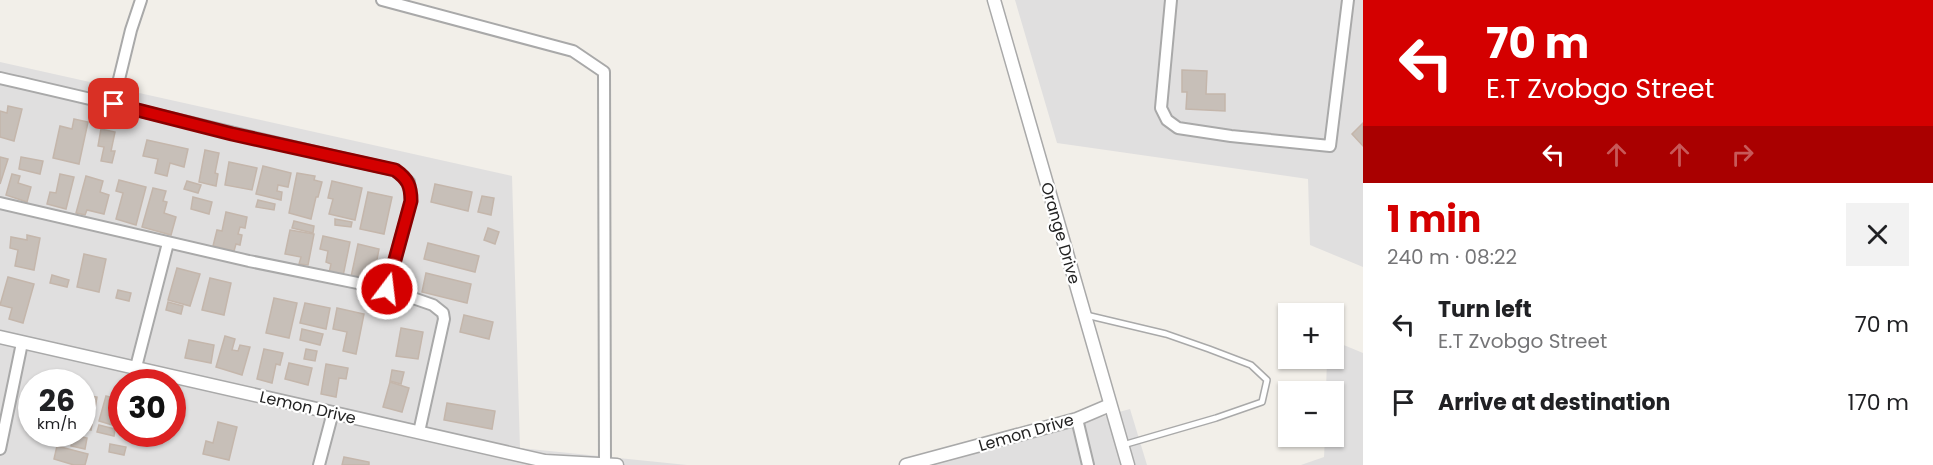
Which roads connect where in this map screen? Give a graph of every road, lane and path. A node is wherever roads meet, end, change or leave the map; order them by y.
1 (141, 0) edge
2 (382, 0) edge
3 (994, 0) edge
4 (1171, 0) edge
5 (1348, 0) edge
6 (0, 78) edge
7 (114, 104) junction
8 (0, 203) edge
9 (168, 243) junction
10 (387, 289) junction
11 (1084, 314) junction
12 (0, 338) edge
13 (22, 343) junction
14 (136, 367) junction
15 (1110, 405) junction
16 (333, 412) junction
17 (1077, 419) junction
18 (419, 432) junction
19 (1122, 446) junction
20 (0, 449) edge
21 (605, 464) edge
22 (319, 465) edge
23 (617, 465) edge
24 (906, 465) edge
25 (1088, 465) edge
26 (1128, 465) edge

1 - 7 street
2 - 21 street
3 - 11 street, Orange Drive
4 - 5 street
6 - 7 street
7 - 10 street
8 - 9 street
9 - 10 street
9 - 14 street
10 - 18 street
11 - 15 street, Orange Drive
11 - 19 lane
12 - 13 street, Lemon Drive
13 - 14 street, Lemon Drive
13 - 20 street
14 - 16 street, Lemon Drive
15 - 17 street, Lemon Drive
15 - 19 street, Orange Drive
16 - 18 street, Lemon Drive
16 - 22 street
17 - 24 street, Lemon Drive
17 - 25 street
18 - 21 street, Lemon Drive
19 - 26 street, Orange Drive
21 - 23 street, Lemon Drive

